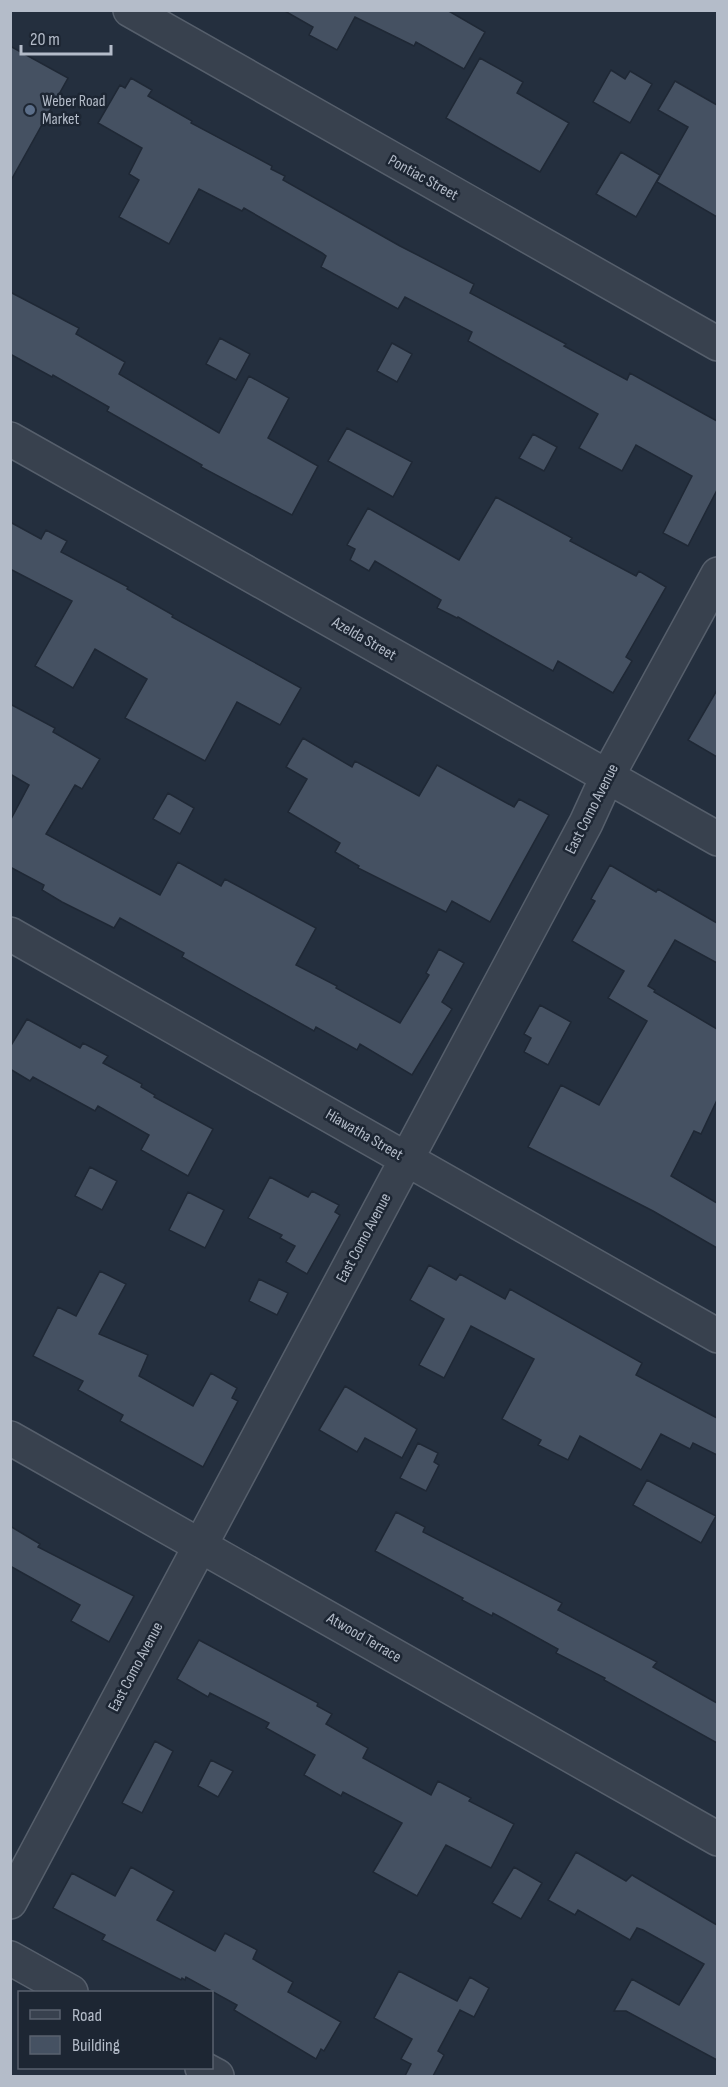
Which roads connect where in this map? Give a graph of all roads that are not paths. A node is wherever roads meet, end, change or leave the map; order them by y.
1 (130, 10) edge
2 (717, 344) edge
3 (10, 439) edge
4 (717, 574) edge
5 (608, 777) junction
6 (717, 839) edge
7 (10, 934) edge
8 (406, 1159) junction
9 (717, 1336) edge
10 (10, 1438) edge
11 (200, 1546) junction
12 (717, 1839) edge
13 (10, 1902) edge
14 (10, 1958) edge
15 (69, 1991) edge

1 - 2 street, Pontiac Street
3 - 5 street, Azelda Street
4 - 5 street, East Como Avenue
5 - 6 street, Azelda Street
5 - 8 street, East Como Avenue
7 - 8 street, Hiawatha Street
8 - 9 street, Hiawatha Street
8 - 11 street, East Como Avenue
10 - 11 street, Atwood Terrace
11 - 12 street, Atwood Terrace
11 - 13 street, East Como Avenue
14 - 15 street

